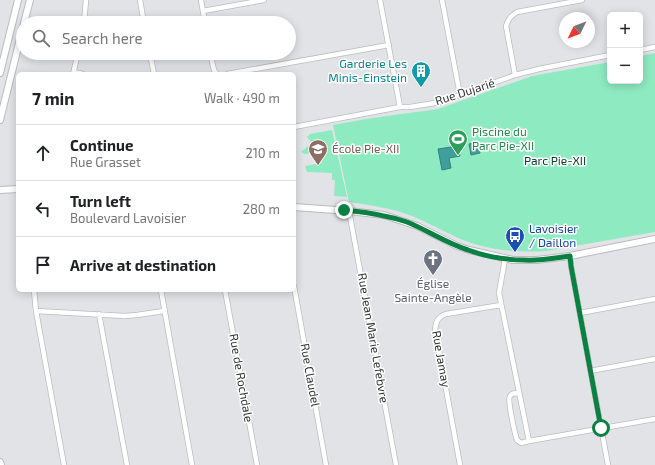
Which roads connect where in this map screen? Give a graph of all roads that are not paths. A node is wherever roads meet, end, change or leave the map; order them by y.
1 (18, 0) edge
2 (30, 0) edge
3 (86, 0) edge
4 (140, 0) edge
5 (201, 0) edge
6 (264, 0) edge
7 (380, 0) edge
8 (442, 0) edge
9 (582, 0) edge
10 (203, 11) junction
11 (26, 16) edge
12 (85, 16) edge
13 (143, 16) edge
14 (204, 16) edge
15 (388, 45) junction
16 (655, 47) edge
17 (643, 49) edge
18 (16, 55) edge
19 (607, 56) edge
20 (77, 60) edge
21 (151, 60) edge
22 (212, 60) edge
23 (74, 72) edge
24 (154, 72) edge
25 (216, 72) edge
26 (238, 72) edge
27 (0, 73) edge
28 (515, 75) junction
29 (460, 95) junction
30 (400, 107) junction
31 (0, 120) edge
32 (296, 126) edge
33 (16, 189) edge
34 (0, 190) edge
35 (296, 207) edge
36 (349, 211) junction
37 (655, 239) edge
38 (570, 256) junction
39 (504, 259) junction
40 (34, 292) edge
41 (161, 292) edge
42 (225, 292) edge
43 (295, 292) edge
44 (655, 299) edge
45 (501, 305) junction
46 (36, 311) junction
47 (164, 311) junction
48 (580, 313) junction
49 (100, 314) junction
50 (655, 359) edge
51 (590, 371) junction
52 (519, 393) junction
53 (655, 419) edge
54 (601, 428) junction
55 (529, 441) junction
56 (0, 462) edge
57 (1, 465) edge
58 (64, 465) edge
59 (127, 465) edge
60 (192, 465) edge
61 (257, 465) edge
62 (326, 465) edge
63 (396, 465) edge
64 (460, 465) edge
65 (608, 465) edge

1 - 27 street
2 - 11 street
3 - 12 street
4 - 13 street
5 - 10 street
6 - 10 street
7 - 15 street
8 - 29 street
9 - 28 street
10 - 14 street
15 - 26 street
15 - 30 street
16 - 17 street
18 - 31 street
19 - 28 street, Rue Dujarié
20 - 23 street
21 - 24 street
22 - 25 street
28 - 29 street, Rue Dujarié
29 - 30 street, Rue Dujarié
30 - 32 street, Rue Dujarié
33 - 34 street
35 - 36 street
36 - 39 street
36 - 63 street, Rue Jean Marie Lefebvre
37 - 38 street
38 - 39 street
38 - 48 street
39 - 45 street
40 - 46 street
41 - 47 street
42 - 61 street, Rue de Rochdale
43 - 62 street, Rue Claudel
44 - 48 street
45 - 52 street
45 - 64 street, Rue Jamay
46 - 49 street
46 - 58 street
47 - 49 street
47 - 60 street
48 - 51 street
49 - 59 street
50 - 51 street
51 - 54 street
52 - 55 street
52 - 55 street
53 - 54 street
54 - 55 street
54 - 65 street
56 - 57 street

